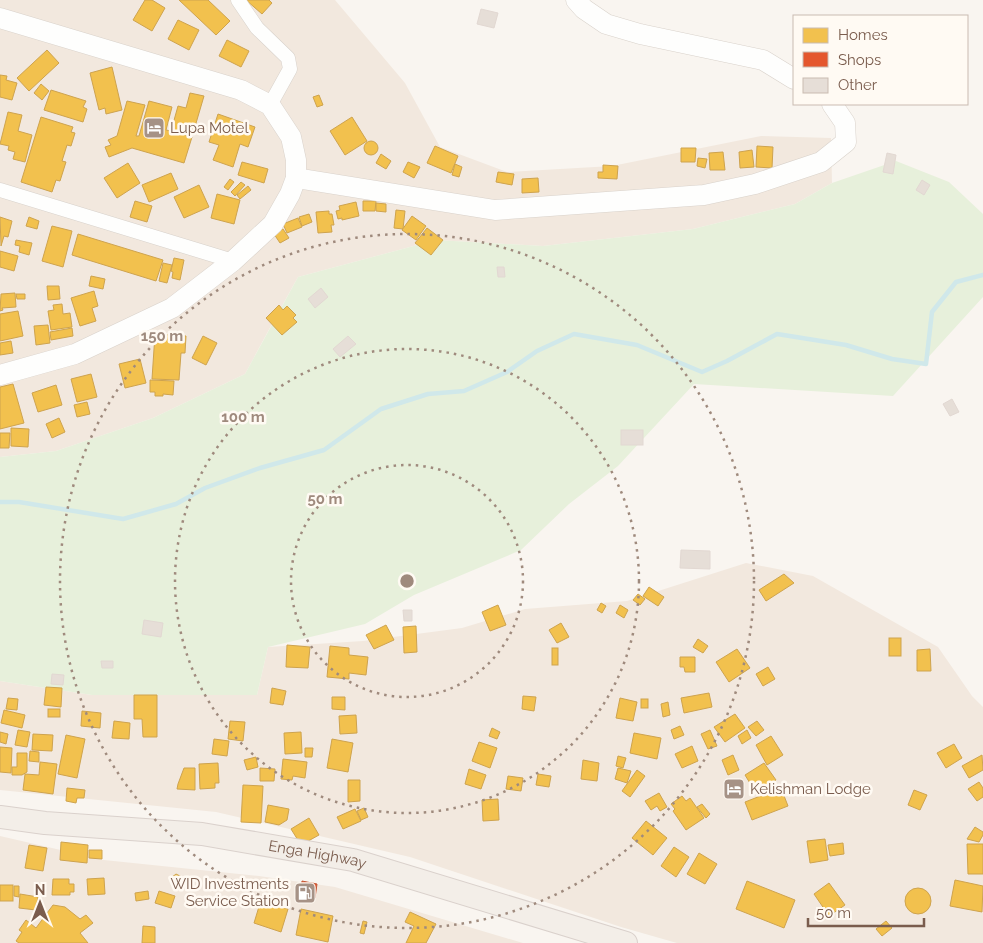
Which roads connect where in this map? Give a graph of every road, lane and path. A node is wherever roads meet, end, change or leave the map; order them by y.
1 (238, 0) edge
2 (576, 0) edge
3 (0, 18) edge
4 (793, 78) edge
5 (270, 105) junction
6 (833, 105) edge
7 (296, 178) junction
8 (0, 190) edge
9 (233, 261) junction
10 (0, 375) edge
11 (0, 817) edge
12 (626, 943) edge

1 - 5 street
2 - 4 street
3 - 5 street
5 - 7 street
6 - 7 street
7 - 9 street
8 - 9 street
9 - 10 street
11 - 12 main road, Enga Highway

